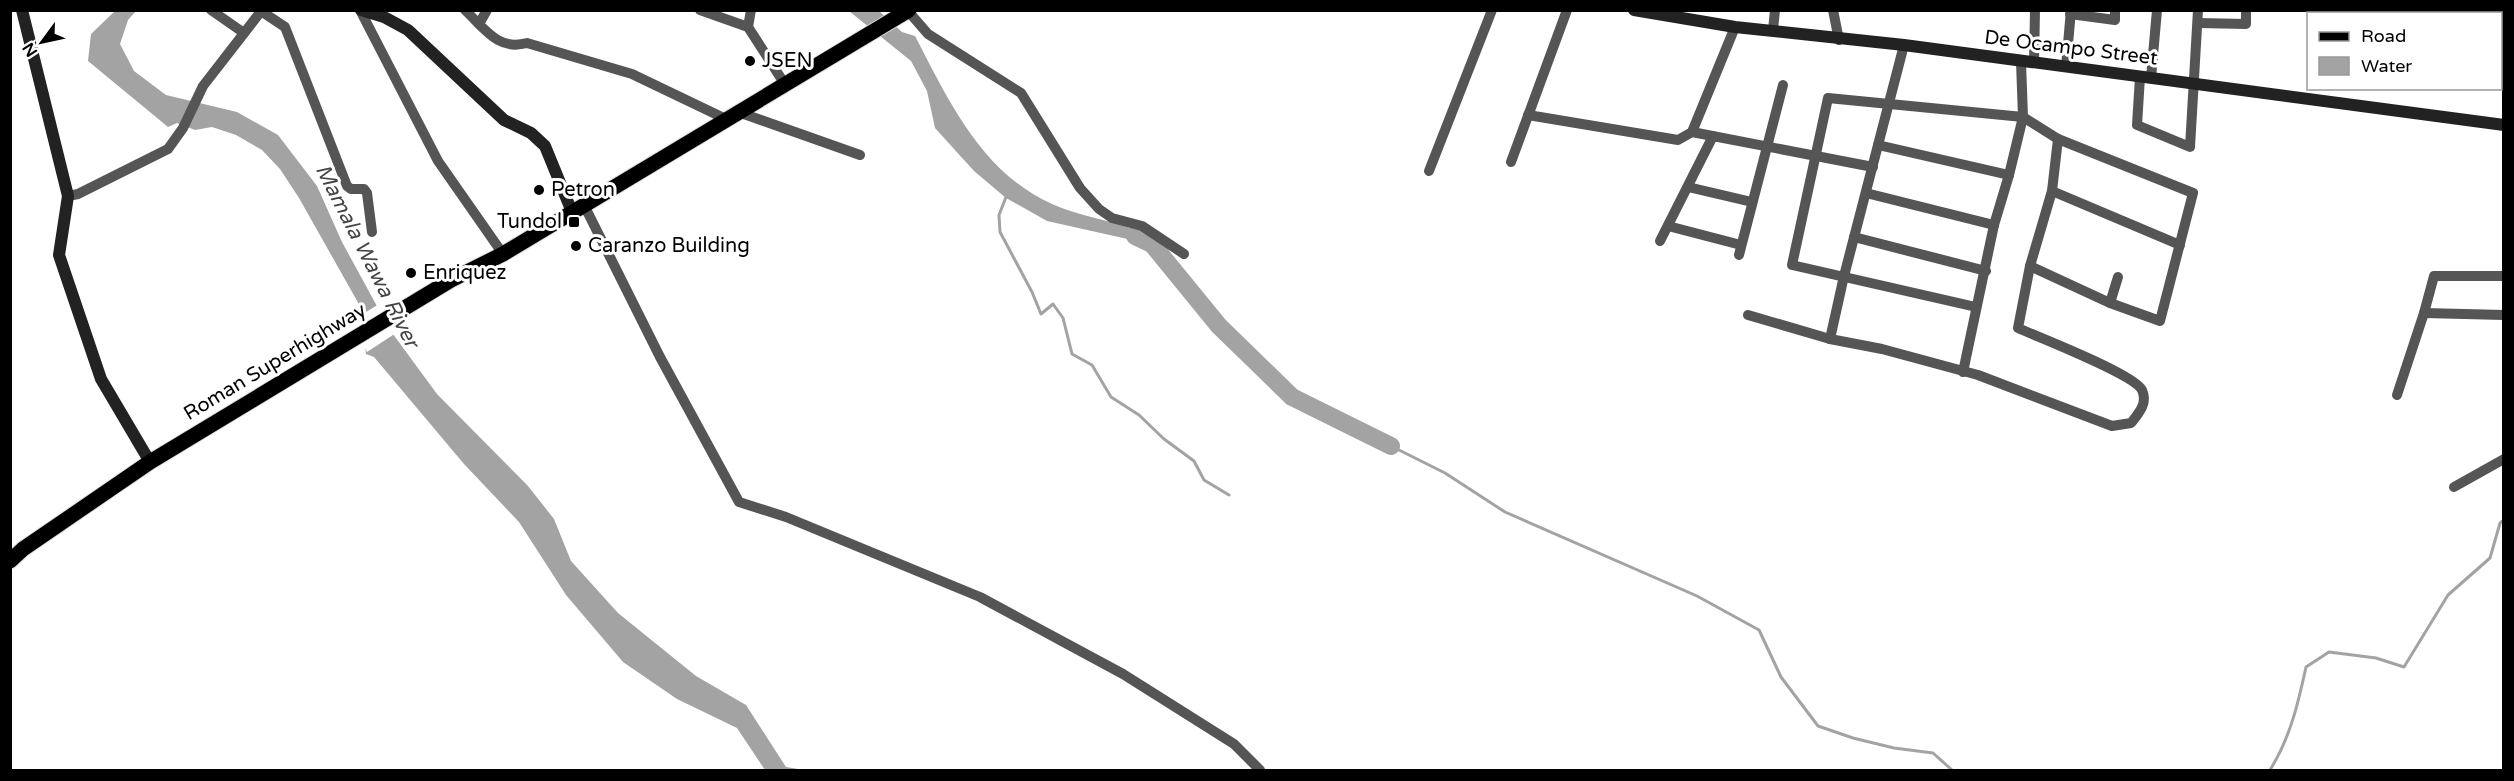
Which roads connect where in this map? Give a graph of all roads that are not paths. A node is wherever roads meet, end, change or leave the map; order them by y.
1 (22, 10) edge
2 (211, 10) edge
3 (360, 10) edge
4 (465, 10) edge
5 (487, 10) edge
6 (700, 10) edge
7 (751, 10) edge
8 (1492, 10) edge
9 (1567, 10) edge
10 (1634, 10) edge
11 (1775, 10) edge
12 (1833, 10) edge
13 (2036, 10) edge
14 (2115, 10) edge
15 (2157, 10) edge
16 (2198, 10) edge
17 (2246, 10) edge
18 (261, 11) edge
19 (2070, 12) edge
20 (905, 14) edge
21 (2198, 22) junction
22 (479, 24) junction
23 (748, 27) junction
24 (1735, 27) junction
25 (1773, 30) junction
26 (244, 33) junction
27 (1839, 40) junction
28 (1904, 45) junction
29 (2021, 62) junction
30 (2034, 63) junction
31 (2066, 67) junction
32 (2145, 77) junction
33 (2193, 83) junction
34 (1783, 85) dead end
35 (786, 86) junction
36 (1891, 104) junction
37 (1528, 115) junction
38 (735, 116) junction
39 (2023, 117) junction
40 (2504, 125) edge
41 (1692, 132) junction
42 (1713, 136) junction
43 (2058, 139) junction
44 (1878, 145) junction
45 (1767, 146) junction
46 (860, 154) dead end
47 (1815, 156) junction
48 (1510, 162) dead end
49 (1873, 167) junction
50 (1429, 171) dead end
51 (2009, 175) junction
52 (1688, 187) junction
53 (2052, 191) junction
54 (1866, 193) junction
55 (69, 196) junction
56 (1752, 202) junction
57 (578, 208) junction
58 (1994, 225) junction
59 (1668, 226) junction
60 (372, 232) dead end
61 (1854, 237) junction
62 (1660, 241) dead end
63 (2180, 245) junction
64 (503, 254) junction
65 (1184, 254) dead end
66 (2030, 266) junction
67 (1986, 271) junction
68 (1844, 276) junction
69 (2504, 276) edge
70 (2118, 277) dead end
71 (2110, 303) junction
72 (1977, 307) junction
73 (2424, 313) junction
74 (1748, 315) dead end
75 (2504, 315) edge
76 (1830, 339) junction
77 (1963, 372) junction
78 (2397, 395) dead end
79 (2504, 459) edge
80 (150, 462) junction
81 (2454, 487) dead end
82 (10, 561) edge
83 (1260, 771) edge

1 - 55 street
2 - 26 street
3 - 57 street
3 - 64 street
4 - 22 street
5 - 22 street
6 - 23 street
7 - 23 street
8 - 50 street
9 - 37 street
10 - 24 street, De Ocampo Street
11 - 25 street
12 - 27 street
13 - 30 street
14 - 19 street
15 - 32 street
16 - 21 street
17 - 21 street
18 - 26 street
18 - 60 street
19 - 31 street
20 - 35 main road, Roman Superhighway
20 - 65 street
21 - 33 street
22 - 38 street
23 - 35 street
24 - 25 street, De Ocampo Street
24 - 41 street
25 - 27 street, De Ocampo Street
26 - 55 street
27 - 28 street, De Ocampo Street
28 - 29 street, De Ocampo Street
28 - 36 street
29 - 30 street, De Ocampo Street
29 - 39 street
30 - 31 street, De Ocampo Street
31 - 32 street, De Ocampo Street
32 - 33 street, De Ocampo Street
32 - 33 street
33 - 40 street, De Ocampo Street
34 - 45 street
35 - 38 main road, Roman Superhighway
36 - 39 street
36 - 44 street
36 - 47 street
37 - 41 street
37 - 48 street
38 - 46 street
38 - 57 main road, Roman Superhighway
39 - 43 street
39 - 51 street
41 - 42 street
42 - 45 street
42 - 52 street
43 - 53 street
43 - 63 street
44 - 49 street
44 - 51 street
45 - 47 street
45 - 56 street
47 - 49 street
47 - 68 street
49 - 54 street
51 - 58 street
52 - 56 street
52 - 59 street
53 - 63 street
53 - 66 street
54 - 58 street
54 - 61 street
55 - 80 street
56 - 59 street
57 - 64 main road, Roman Superhighway
57 - 83 street
58 - 67 street
59 - 62 street
61 - 67 street
61 - 68 street
63 - 71 street
64 - 80 main road, Roman Superhighway
66 - 71 street
66 - 77 street
67 - 72 street
68 - 72 street
68 - 76 street
69 - 73 street
70 - 71 street
72 - 77 street
73 - 75 street
73 - 78 street
74 - 76 street
76 - 77 street
79 - 81 street
80 - 82 main road, Roman Superhighway

